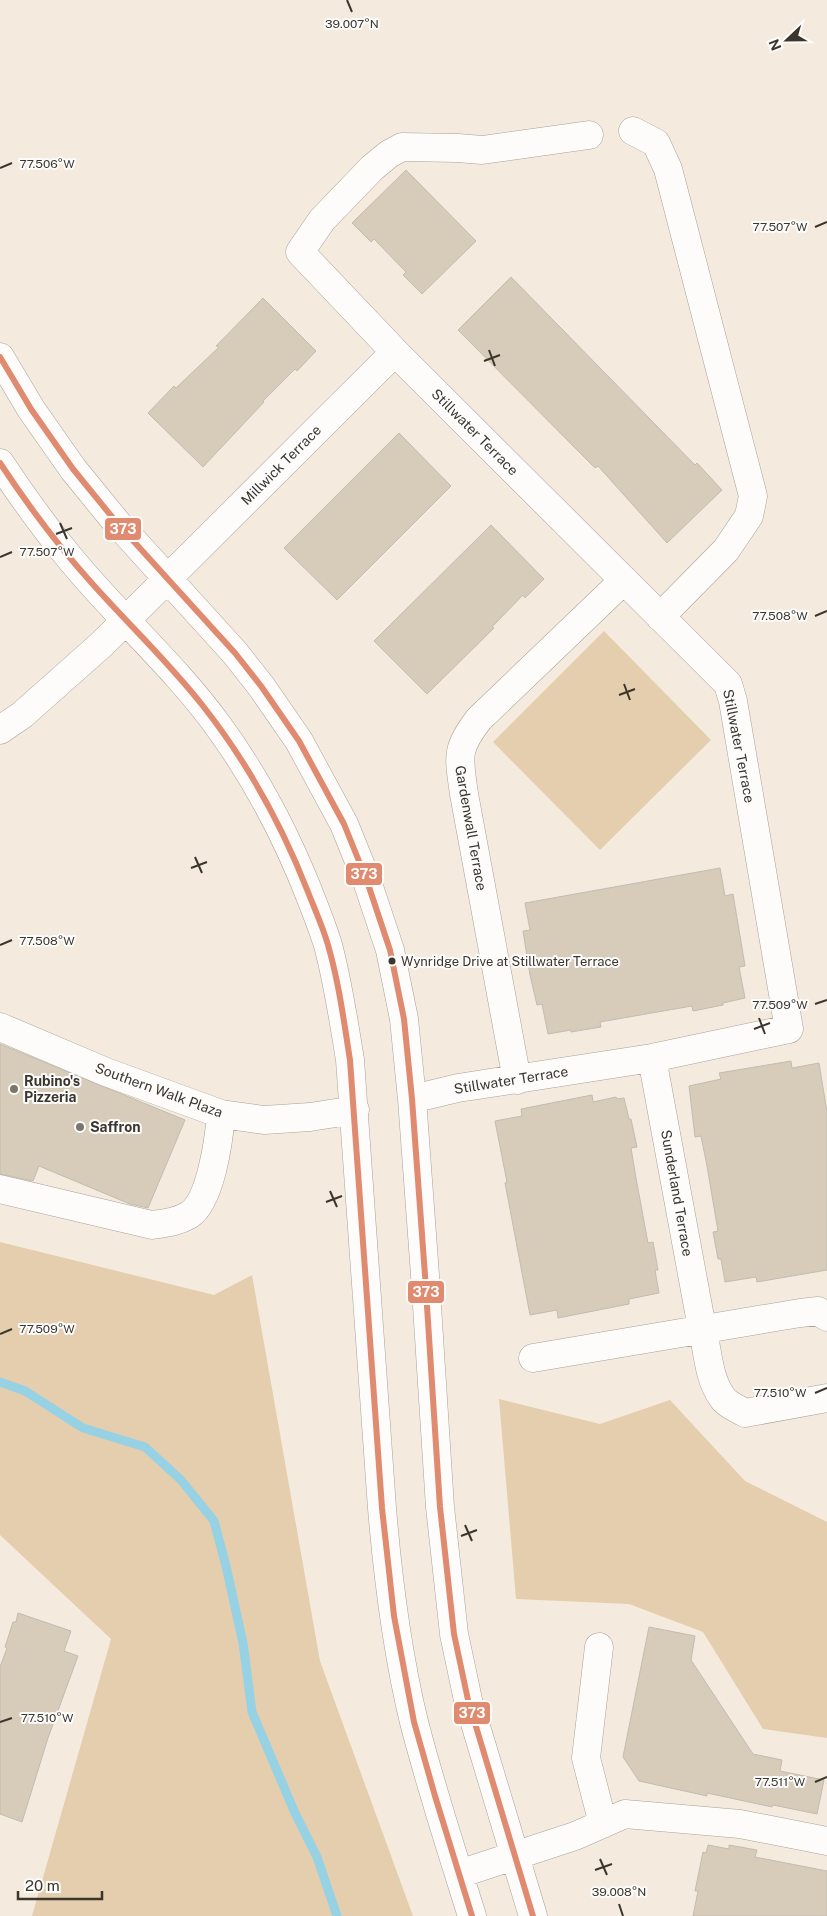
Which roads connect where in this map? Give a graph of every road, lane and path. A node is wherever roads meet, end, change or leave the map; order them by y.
1 (633, 131) dead end
2 (589, 135) dead end
3 (395, 352) junction
4 (0, 357) edge
5 (0, 463) edge
6 (167, 578) junction
7 (624, 580) junction
8 (660, 617) junction
9 (126, 620) junction
10 (0, 730) edge
11 (0, 1027) edge
12 (652, 1058) junction
13 (516, 1080) junction
14 (412, 1099) junction
15 (355, 1110) junction
16 (221, 1114) junction
17 (0, 1189) edge
18 (827, 1317) edge
19 (702, 1328) junction
20 (533, 1358) dead end
21 (827, 1398) edge
22 (599, 1646) dead end
23 (604, 1824) junction
24 (827, 1841) edge
25 (515, 1857) junction
26 (459, 1874) junction
27 (472, 1916) edge
28 (533, 1916) edge

1 - 8 street
2 - 3 street, Stillwater Terrace
3 - 6 street, Millwick Terrace
3 - 7 street, Stillwater Terrace
4 - 6 street
5 - 9 street
6 - 9 street
6 - 14 street
7 - 8 street, Stillwater Terrace
7 - 13 street, Gardenwall Terrace
8 - 12 street, Stillwater Terrace
9 - 10 street
9 - 15 street
11 - 16 street, Southern Walk Plaza
12 - 13 street, Stillwater Terrace
12 - 19 street, Sunderland Terrace
13 - 14 street, Stillwater Terrace
14 - 25 street
15 - 16 street, Southern Walk Plaza
15 - 26 street
16 - 17 street
18 - 19 street
19 - 20 street
19 - 21 street, Sunderland Terrace
22 - 23 street
23 - 24 street
23 - 25 street
25 - 26 street
25 - 28 street
26 - 27 street

